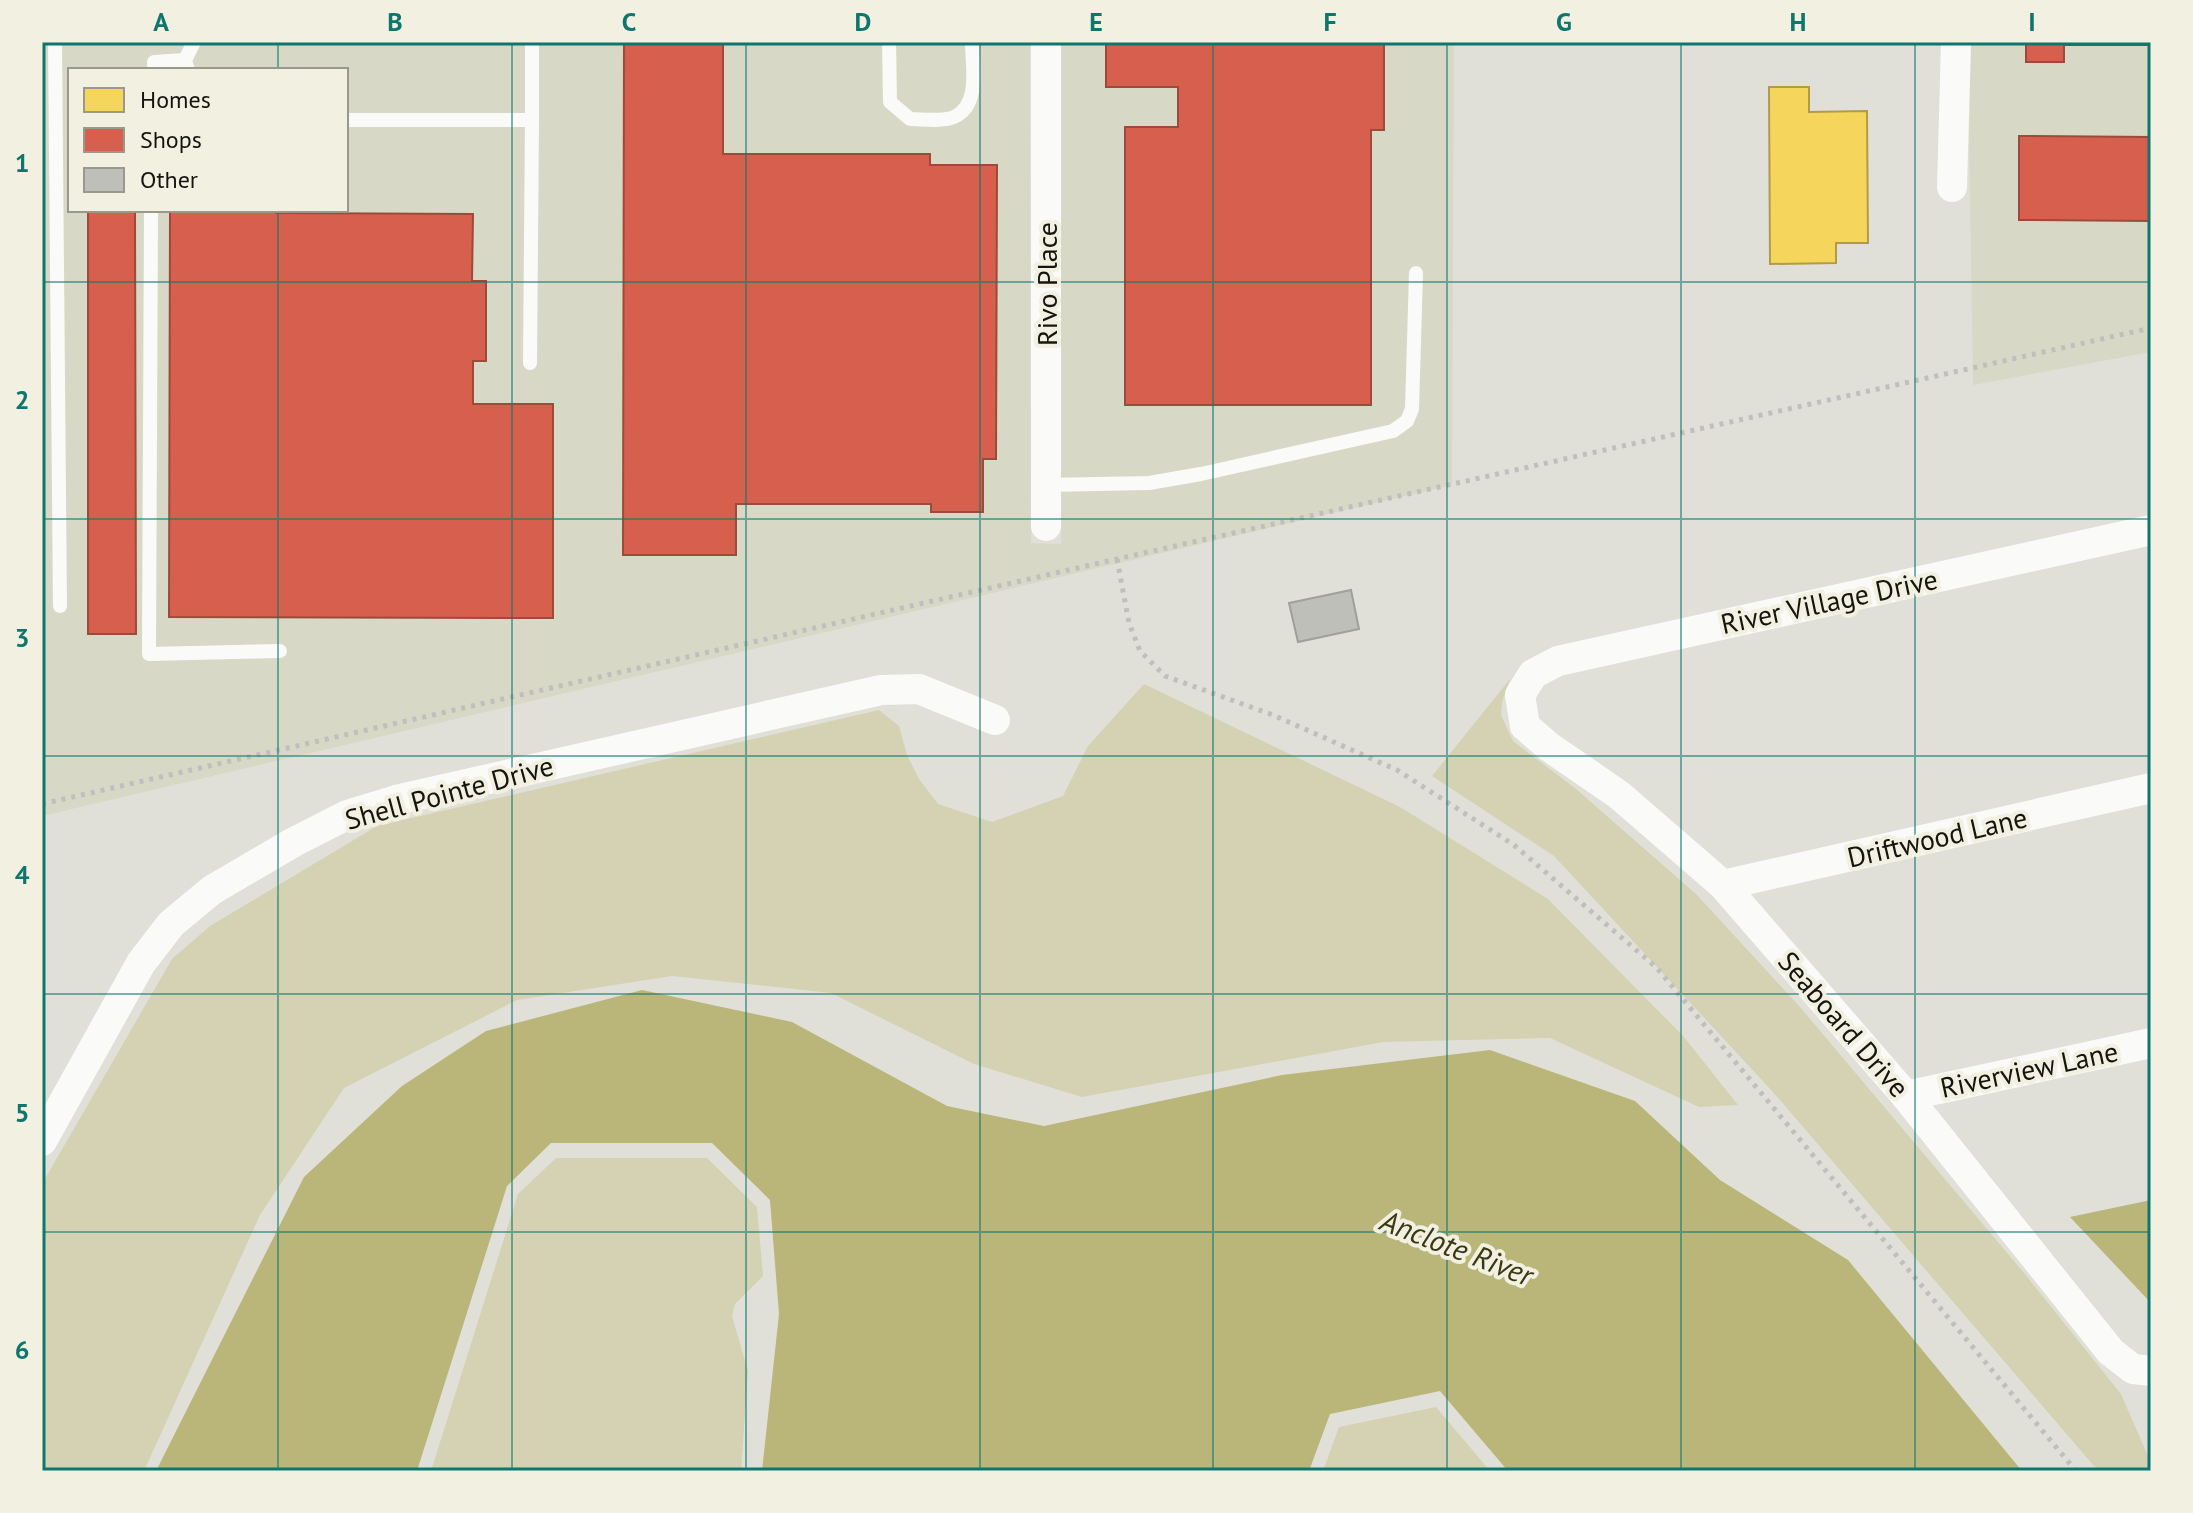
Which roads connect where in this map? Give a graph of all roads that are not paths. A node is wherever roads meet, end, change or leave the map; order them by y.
1 (55, 42) edge
2 (194, 42) edge
3 (532, 42) edge
4 (889, 42) edge
5 (972, 42) edge
6 (1046, 42) edge
7 (1956, 42) edge
8 (187, 65) edge
9 (154, 68) edge
10 (348, 120) edge
11 (532, 120) junction
12 (1952, 187) dead end
13 (151, 212) edge
14 (1416, 273) dead end
15 (530, 363) dead end
16 (1046, 485) junction
17 (1046, 526) dead end
18 (2151, 530) edge
19 (60, 606) dead end
20 (280, 651) dead end
21 (1520, 695) joint
22 (995, 720) dead end
23 (2151, 788) edge
24 (1723, 885) junction
25 (2151, 1043) edge
26 (1906, 1096) junction
27 (42, 1141) edge
28 (2151, 1371) edge

1 - 19 lane
2 - 8 lane
3 - 11 lane
4 - 5 lane
6 - 16 street, Rivo Place
7 - 12 street
8 - 9 lane
10 - 11 lane
11 - 15 lane
13 - 20 lane
14 - 16 lane
16 - 17 street, Rivo Place
18 - 21 street, River Village Drive
21 - 24 street, Seaboard Drive
22 - 27 street, Shell Pointe Drive
23 - 24 street, Driftwood Lane
24 - 26 street, Seaboard Drive
25 - 26 street, Riverview Lane
26 - 28 street, Seaboard Drive

